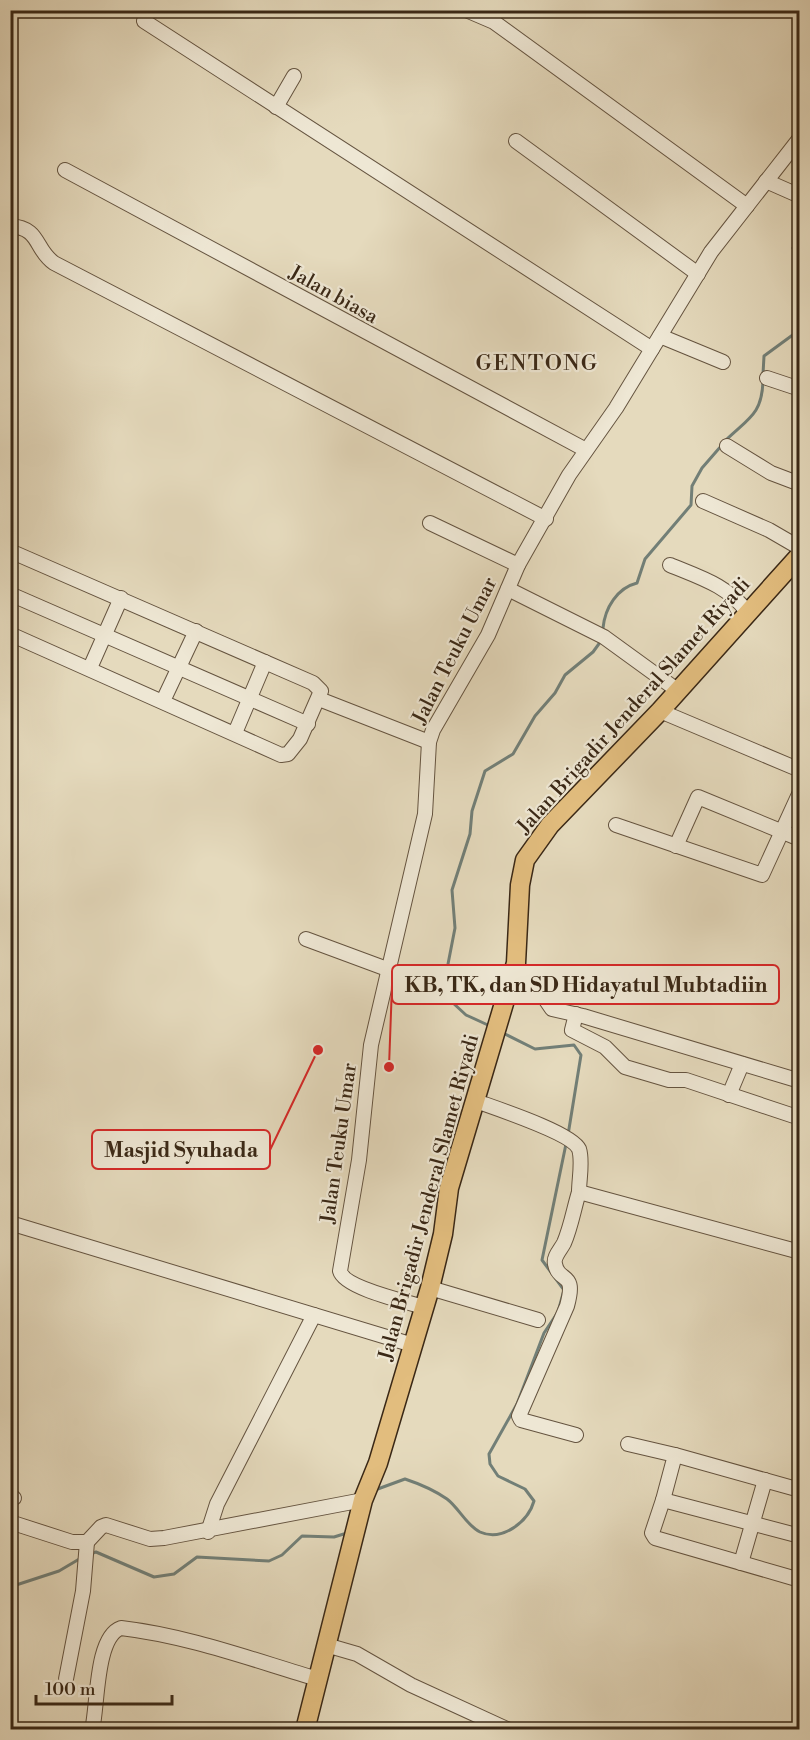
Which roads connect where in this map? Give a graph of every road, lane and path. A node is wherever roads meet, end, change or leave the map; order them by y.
1 (466, 10) edge
2 (144, 21) dead end
3 (294, 76) dead end
4 (276, 107) junction
5 (800, 138) edge
6 (516, 141) dead end
7 (65, 170) dead end
8 (766, 181) junction
9 (800, 196) edge
10 (747, 206) junction
11 (10, 226) edge
12 (698, 274) junction
13 (660, 336) junction
14 (652, 349) junction
15 (723, 362) dead end
16 (766, 378) dead end
17 (800, 389) edge
18 (727, 446) dead end
19 (586, 450) junction
20 (800, 484) edge
21 (703, 501) dead end
22 (546, 519) junction
23 (430, 523) dead end
24 (800, 548) edge
25 (10, 551) edge
26 (800, 555) edge
27 (518, 565) junction
28 (670, 565) dead end
29 (508, 589) junction
30 (10, 594) edge
31 (121, 598) junction
32 (747, 612) junction
33 (196, 631) junction
34 (10, 634) edge
35 (105, 635) junction
36 (265, 662) junction
37 (179, 667) junction
38 (90, 668) junction
39 (677, 690) junction
40 (250, 698) junction
41 (319, 699) junction
42 (163, 701) junction
43 (660, 711) junction
44 (308, 724) junction
45 (235, 733) junction
46 (429, 742) junction
47 (800, 770) edge
48 (800, 792) edge
49 (616, 825) dead end
50 (782, 832) junction
51 (800, 839) edge
52 (676, 846) junction
53 (306, 939) dead end
54 (387, 969) junction
55 (511, 979) junction
56 (576, 1014) junction
57 (612, 1024) junction
58 (605, 1047) junction
59 (742, 1064) junction
60 (800, 1081) edge
61 (729, 1095) junction
62 (476, 1101) junction
63 (800, 1118) edge
64 (579, 1192) junction
65 (10, 1223) edge
66 (800, 1252) edge
67 (430, 1288) junction
68 (424, 1307) junction
69 (314, 1315) junction
70 (538, 1320) dead end
71 (413, 1345) junction
72 (576, 1435) dead end
73 (628, 1444) dead end
74 (675, 1455) junction
75 (765, 1480) junction
76 (800, 1490) edge
77 (363, 1500) junction
78 (663, 1500) junction
79 (10, 1522) edge
80 (753, 1524) junction
81 (207, 1532) junction
82 (800, 1536) edge
83 (87, 1550) junction
84 (741, 1563) junction
85 (800, 1580) edge
86 (326, 1645) junction
87 (66, 1679) dead end
88 (318, 1679) junction
89 (92, 1730) edge
90 (305, 1730) edge
91 (509, 1730) edge

1 - 10 street
2 - 4 street
3 - 4 street
4 - 14 street
5 - 8 street, Jalan Teuku Umar
6 - 12 street
7 - 19 street, Jalan biasa
8 - 9 street
8 - 10 street, Jalan Teuku Umar
10 - 12 street, Jalan Teuku Umar
11 - 22 street
12 - 13 street, Jalan Teuku Umar
13 - 14 street, Jalan Teuku Umar
13 - 15 street
14 - 19 street, Jalan Teuku Umar
16 - 17 street
18 - 20 street
19 - 22 street, Jalan Teuku Umar
21 - 24 street
22 - 27 street, Jalan Teuku Umar
23 - 27 street
25 - 31 street
26 - 32 main road, Jalan Brigadir Jenderal Slamet Riyadi
27 - 29 street, Jalan Teuku Umar
28 - 32 street
29 - 39 street
29 - 46 street, Jalan Teuku Umar
30 - 35 street
31 - 33 street
31 - 35 street
32 - 39 main road, Jalan Brigadir Jenderal Slamet Riyadi
33 - 36 street
33 - 37 street
34 - 38 street
35 - 37 street
35 - 38 street
36 - 40 street
36 - 41 street
37 - 40 street
37 - 42 street
38 - 42 street
39 - 43 main road, Jalan Brigadir Jenderal Slamet Riyadi
40 - 44 street
40 - 45 street
41 - 44 street
41 - 46 street
42 - 45 street
43 - 47 street
43 - 55 main road, Jalan Brigadir Jenderal Slamet Riyadi
44 - 45 street
46 - 54 street, Jalan Teuku Umar
48 - 50 street
49 - 52 street
50 - 51 street
50 - 52 street
50 - 52 street
53 - 54 street
54 - 68 street, Jalan Teuku Umar
55 - 56 street
55 - 62 main road, Jalan Brigadir Jenderal Slamet Riyadi
56 - 57 street
56 - 58 street
57 - 58 street
57 - 59 street
58 - 61 street
59 - 60 street
59 - 61 street
61 - 63 street
62 - 64 street
62 - 67 main road, Jalan Brigadir Jenderal Slamet Riyadi
64 - 66 street
64 - 72 street
65 - 69 street
67 - 68 main road, Jalan Brigadir Jenderal Slamet Riyadi
67 - 70 street
68 - 71 main road, Jalan Brigadir Jenderal Slamet Riyadi
69 - 71 street
69 - 81 street
71 - 77 main road, Jalan Brigadir Jenderal Slamet Riyadi
73 - 74 street
74 - 75 street
74 - 78 street
75 - 76 street
75 - 80 street
77 - 81 street
77 - 86 main road, Jalan Brigadir Jenderal Slamet Riyadi
78 - 80 street
78 - 84 street
79 - 83 street
80 - 82 street
80 - 84 street
81 - 83 street
83 - 87 street
84 - 85 street
86 - 88 main road, Jalan Brigadir Jenderal Slamet Riyadi
86 - 91 street
88 - 89 street
88 - 90 main road, Jalan Brigadir Jenderal Slamet Riyadi

